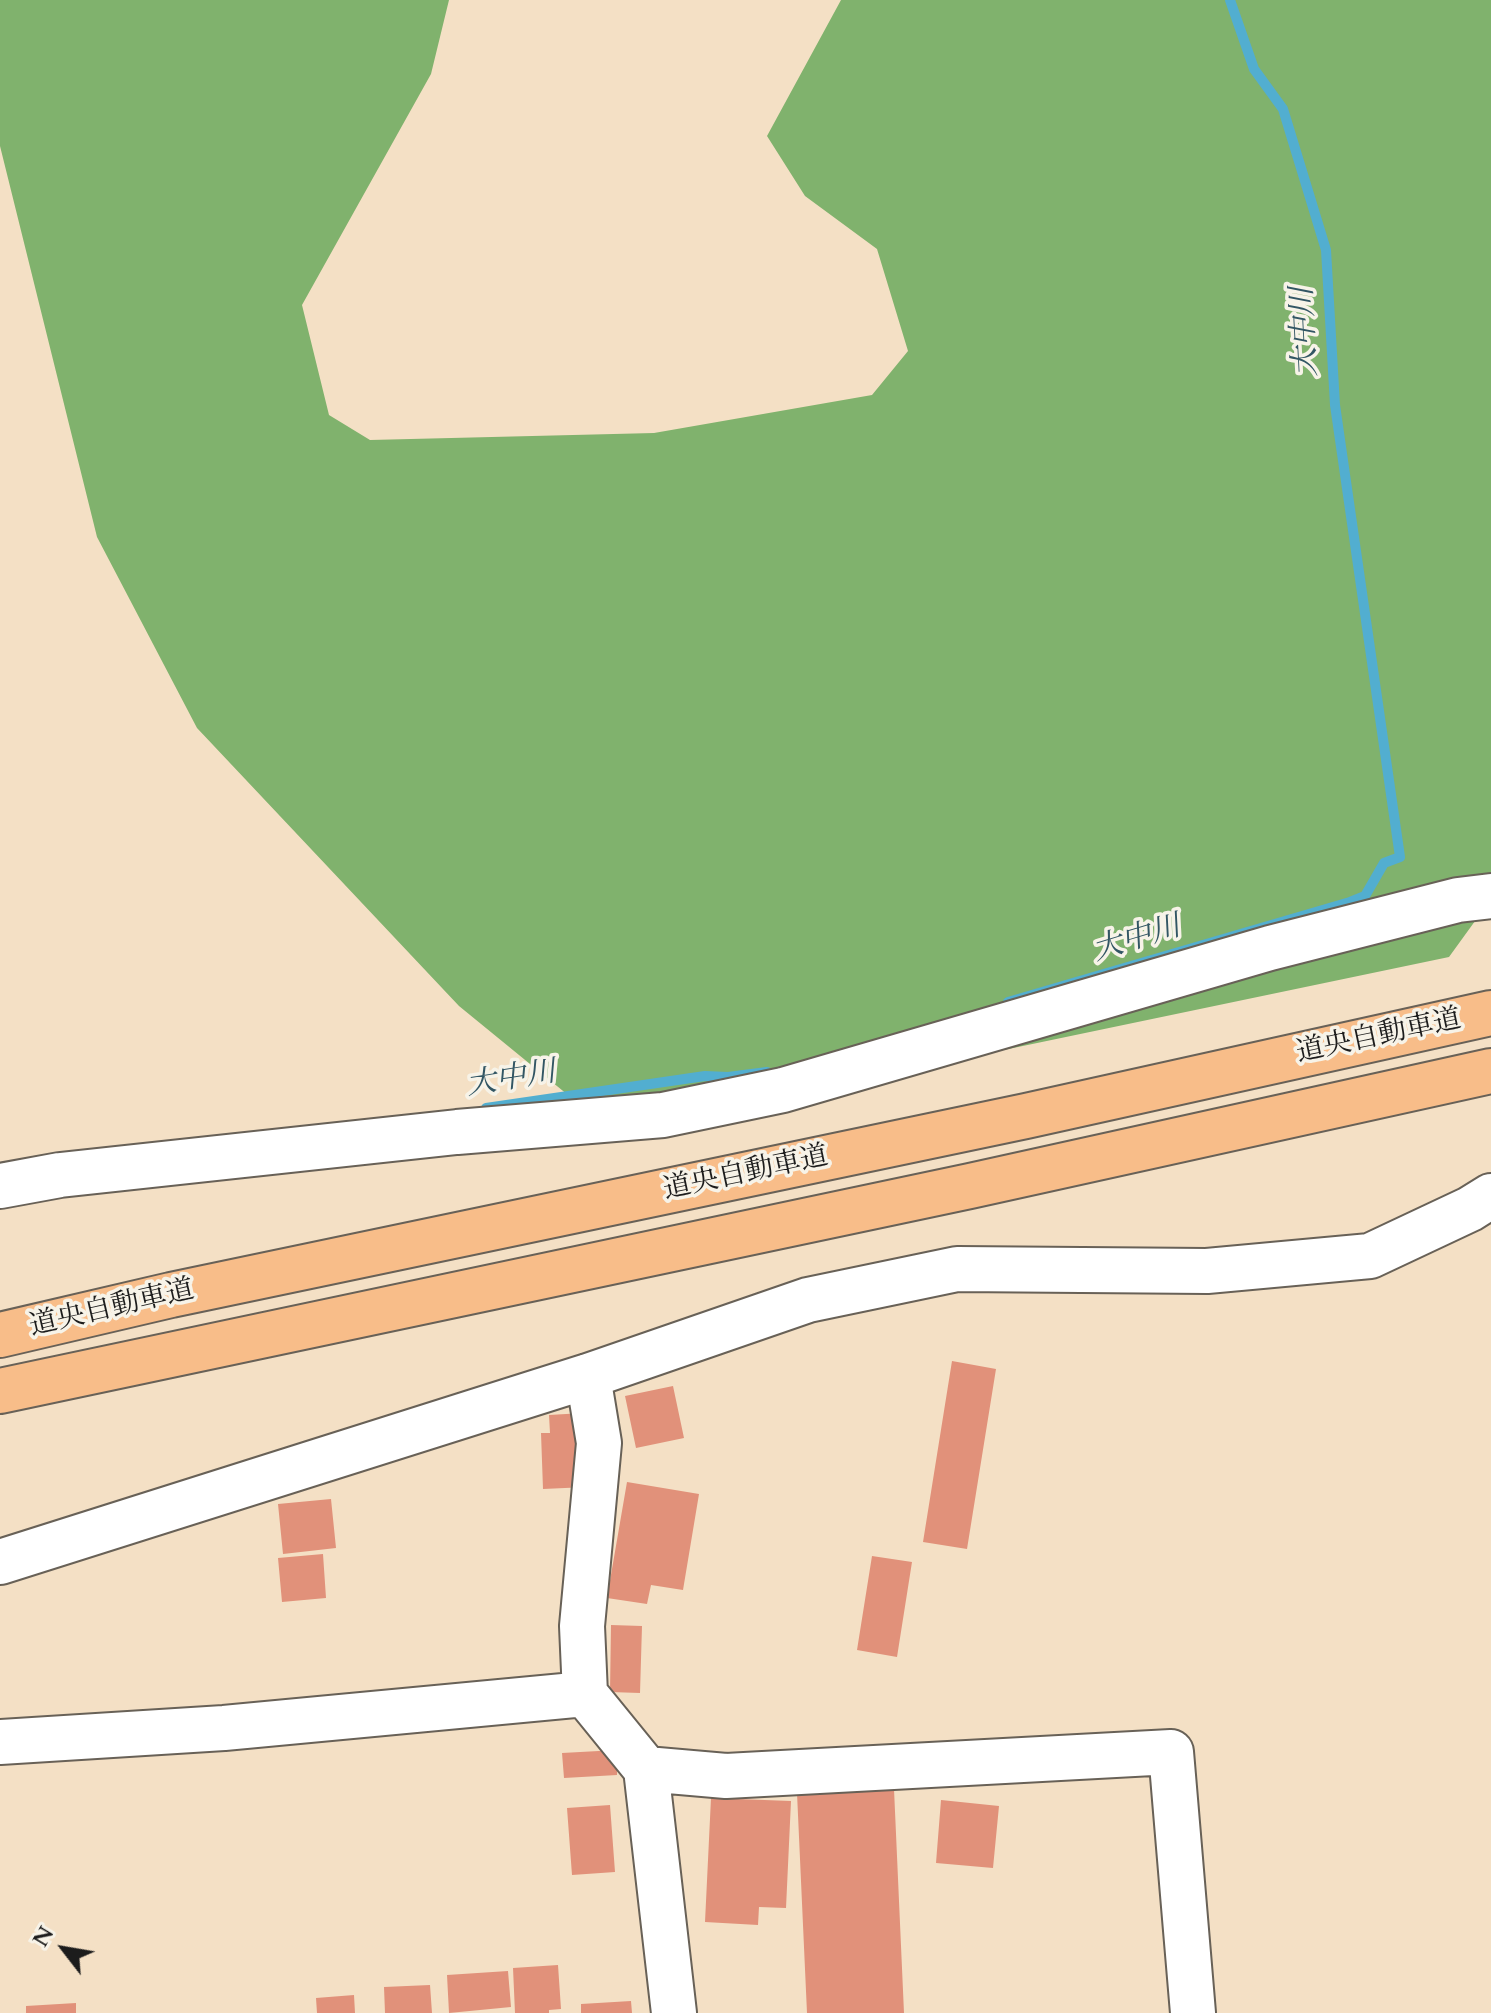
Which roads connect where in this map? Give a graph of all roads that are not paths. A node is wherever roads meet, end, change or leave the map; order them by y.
1 (1491, 896) edge
2 (1491, 1013) edge
3 (1491, 1071) edge
4 (0, 1186) edge
5 (1491, 1196) edge
6 (0, 1335) edge
7 (588, 1376) junction
8 (0, 1391) edge
9 (0, 1562) edge
10 (585, 1694) junction
11 (0, 1742) edge
12 (646, 1769) junction
13 (674, 2013) edge
14 (1193, 2013) edge

1 - 4 street
2 - 6 highway, 道央自動車道
3 - 8 highway, 道央自動車道
5 - 7 street
7 - 9 street
7 - 10 street
10 - 11 street
10 - 12 street
12 - 13 street
12 - 14 street

